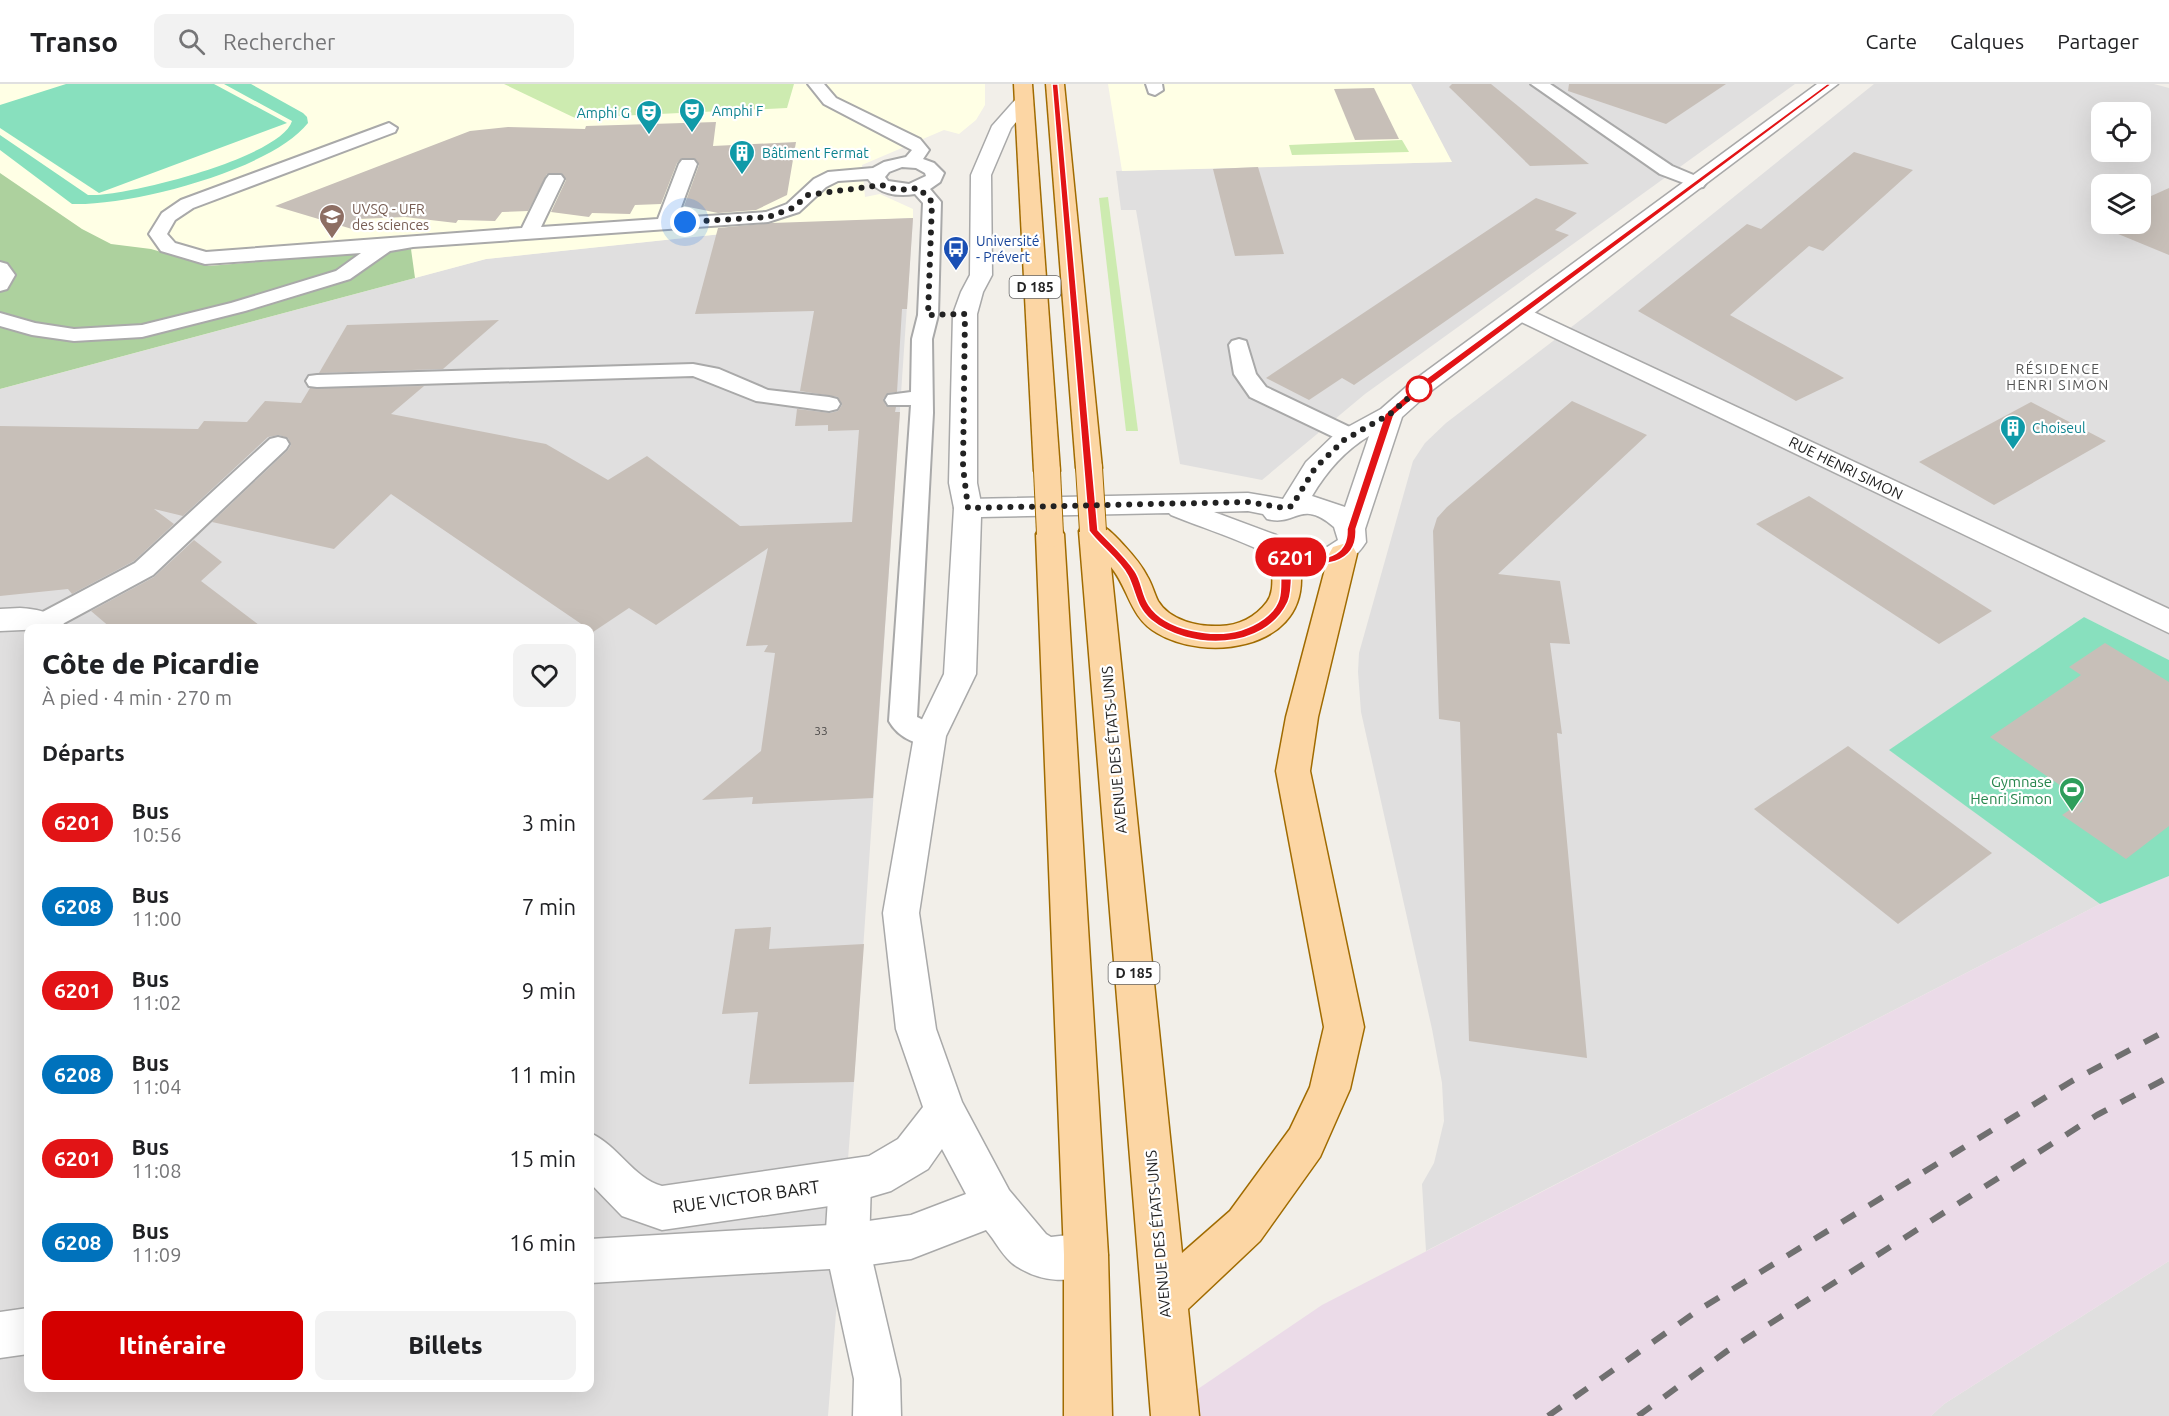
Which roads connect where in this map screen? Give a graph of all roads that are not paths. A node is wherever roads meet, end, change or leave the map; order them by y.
1 (816, 84) edge
2 (1055, 84) edge
3 (1539, 84) edge
4 (1827, 85) edge
5 (1023, 94) edge
6 (389, 128) dead end
7 (911, 162) junction
8 (688, 164) dead end
9 (555, 179) dead end
10 (879, 179) junction
11 (1697, 183) junction
12 (919, 188) junction
13 (665, 224) junction
14 (529, 233) junction
15 (384, 246) junction
16 (0, 268) edge
17 (0, 285) edge
18 (965, 314) junction
19 (1523, 314) junction
20 (928, 315) junction
21 (0, 319) edge
22 (1239, 345) dead end
23 (317, 381) dead end
24 (922, 398) junction
25 (896, 400) dead end
26 (829, 404) dead end
27 (1390, 414) junction
28 (1350, 436) junction
29 (278, 444) dead end
30 (1168, 504) junction
31 (1288, 507) junction
32 (968, 508) junction
33 (1094, 531) junction
34 (1347, 541) junction
35 (1277, 548) junction
36 (0, 620) edge
37 (2169, 622) edge
38 (42, 624) edge
39 (51, 624) edge
40 (930, 736) junction
41 (945, 1111) junction
42 (594, 1158) edge
43 (850, 1182) junction
44 (994, 1205) junction
45 (847, 1246) junction
46 (1086, 1256) junction
47 (594, 1261) edge
48 (1164, 1300) junction
49 (24, 1332) edge
50 (0, 1335) edge
51 (876, 1416) edge
52 (1088, 1416) edge
53 (1175, 1416) edge

1 - 7 lane
2 - 33 main road, AVENUE DES ÉTATS-UNIS / D 185, bridge
3 - 11 lane
4 - 11 street
5 - 18 street
5 - 46 main road, D 185, bridge
6 - 15 lane
7 - 10 lane
7 - 12 lane
8 - 13 lane
9 - 14 lane
10 - 12 lane
10 - 13 lane
11 - 19 street
12 - 20 lane
13 - 14 lane
14 - 15 lane
15 - 21 lane
16 - 17 lane
18 - 20 lane
18 - 32 street
19 - 27 street
19 - 37 street, RUE HENRI SIMON
20 - 24 lane
22 - 28 lane
23 - 26 lane
24 - 25 lane
24 - 40 lane
27 - 28 street
27 - 34 street
28 - 31 street
29 - 39 lane
30 - 31 street
30 - 32 street
30 - 35 street
31 - 34 street
31 - 35 street
32 - 40 street
33 - 35 main road
33 - 48 main road, AVENUE DES ÉTATS-UNIS / D 185
34 - 35 street
34 - 48 main road
36 - 38 street
40 - 41 street
41 - 43 street
41 - 44 street
42 - 43 street, RUE VICTOR BART
43 - 45 street
44 - 45 street
44 - 46 street
45 - 47 street
45 - 51 street
46 - 52 main road, D 185
48 - 53 main road, AVENUE DES ÉTATS-UNIS / D 185
49 - 50 street

